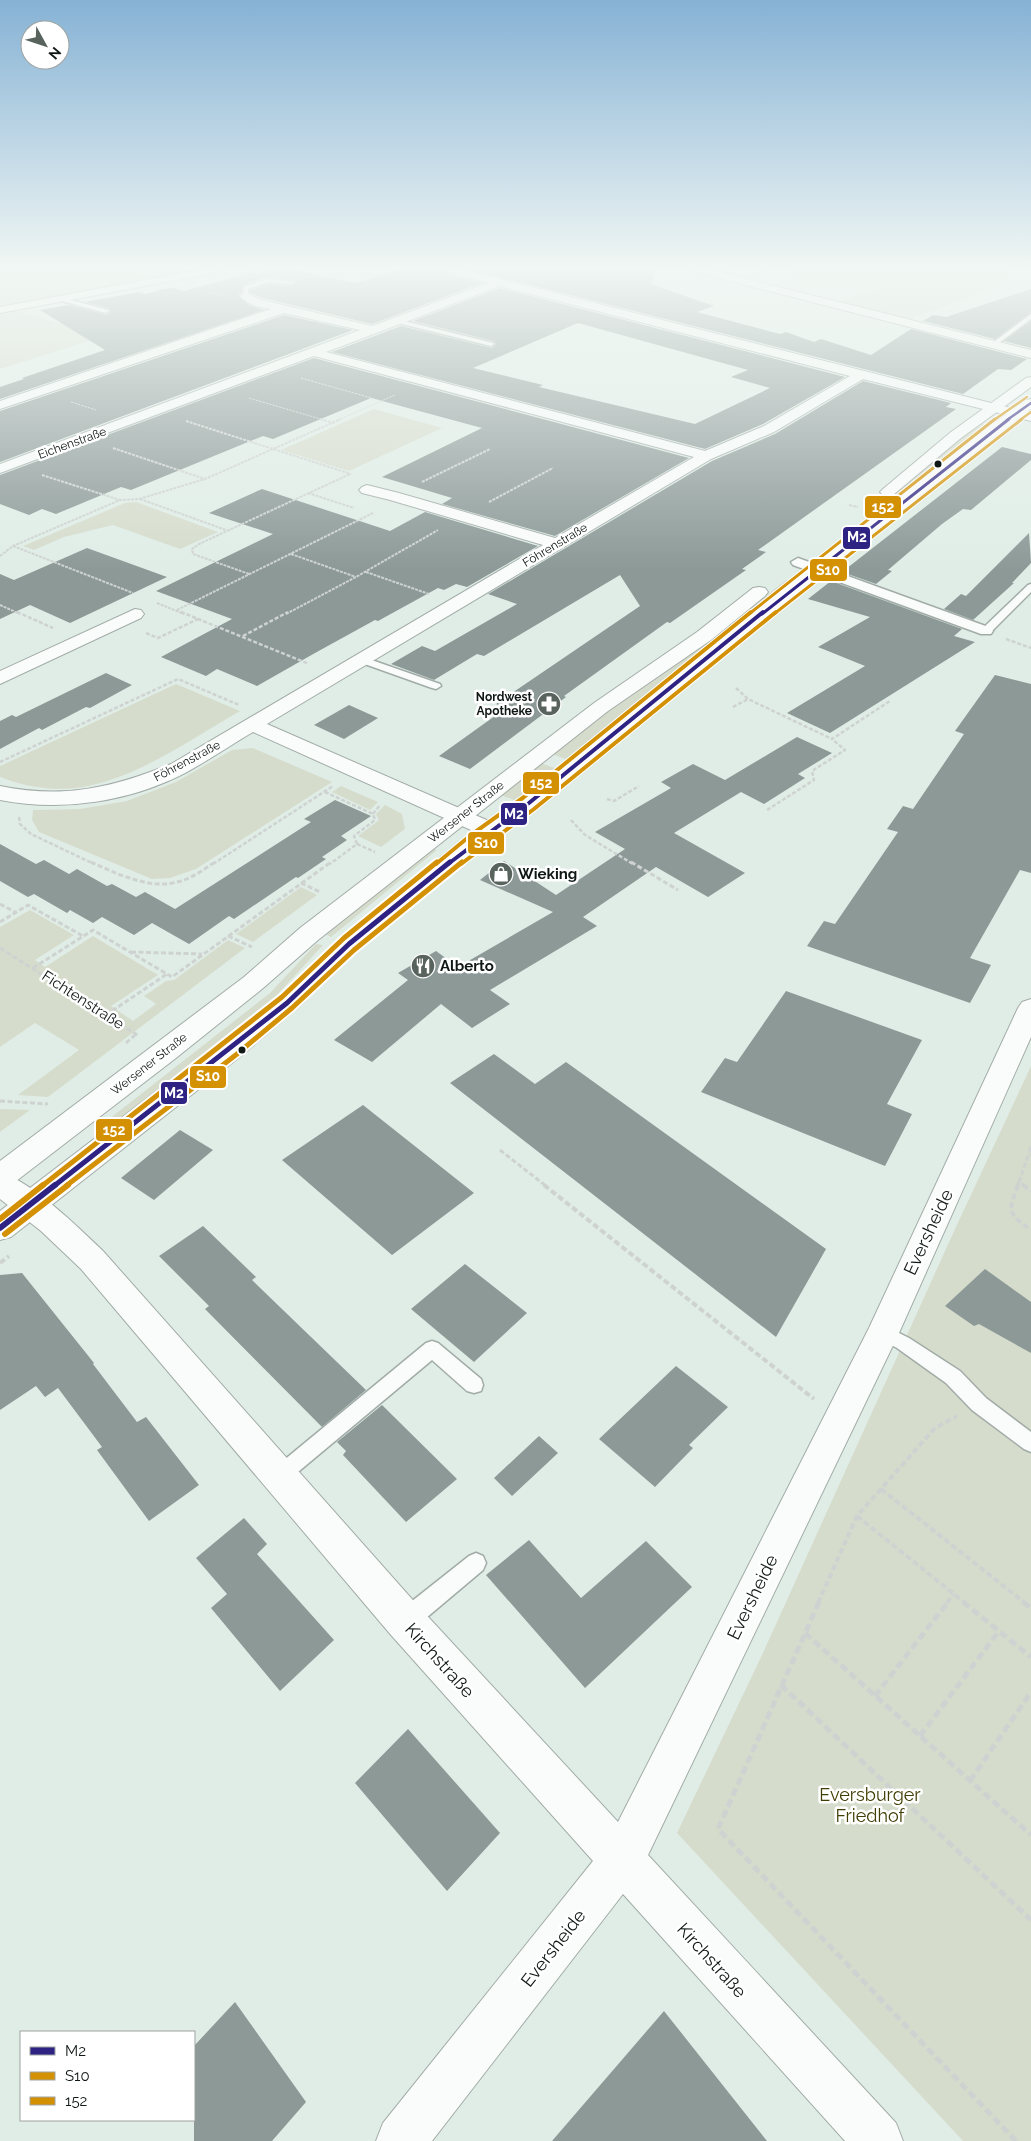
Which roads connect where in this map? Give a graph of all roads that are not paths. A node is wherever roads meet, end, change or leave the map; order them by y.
1 (102, 370) edge
2 (266, 370) edge
3 (380, 370) edge
4 (841, 370) edge
5 (861, 375) junction
6 (1031, 381) edge
7 (0, 405) edge
8 (994, 408) junction
9 (1026, 411) edge
10 (706, 456) junction
11 (0, 469) edge
12 (367, 490) dead end
13 (557, 544) junction
14 (798, 562) junction
15 (818, 568) junction
16 (1031, 587) edge
17 (131, 610) road end
18 (986, 631) joint
19 (363, 660) junction
20 (0, 678) edge
21 (436, 686) dead end
22 (260, 721) junction
23 (8, 795) edge
24 (459, 817) junction
25 (490, 830) junction
26 (1031, 1008) edge
27 (0, 1177) edge
28 (0, 1183) edge
29 (30, 1205) junction
30 (0, 1228) edge
31 (883, 1333) junction
32 (474, 1385) dead end
33 (1031, 1443) edge
34 (279, 1476) junction
35 (476, 1563) dead end
36 (405, 1621) junction
37 (622, 1860) junction
38 (400, 2141) edge
39 (878, 2141) edge

1 - 7 street
2 - 11 street, Eichenstraße
3 - 10 street
4 - 5 street
5 - 8 street
5 - 10 street, Föhrenstraße
6 - 8 street, Wersener Straße
8 - 9 street
8 - 14 street, Wersener Straße
9 - 15 street, Wersener Straße
10 - 13 street, Föhrenstraße
12 - 13 street
13 - 19 street, Föhrenstraße
14 - 15 street
14 - 24 street, Wersener Straße
15 - 18 street
15 - 25 street, Wersener Straße
16 - 18 lane
17 - 20 street
19 - 21 lane
19 - 22 street, Föhrenstraße
22 - 23 street, Föhrenstraße
22 - 24 street
24 - 25 street
24 - 27 street, Wersener Straße
25 - 29 street, Wersener Straße
26 - 31 street, Eversheide
28 - 29 street, Kirchstraße
29 - 30 street, Wersener Straße
29 - 34 street, Kirchstraße
31 - 33 lane
31 - 37 street, Eversheide
32 - 34 lane
34 - 36 street, Kirchstraße
35 - 36 lane
36 - 37 street, Kirchstraße
37 - 38 street, Eversheide
37 - 39 street, Kirchstraße

